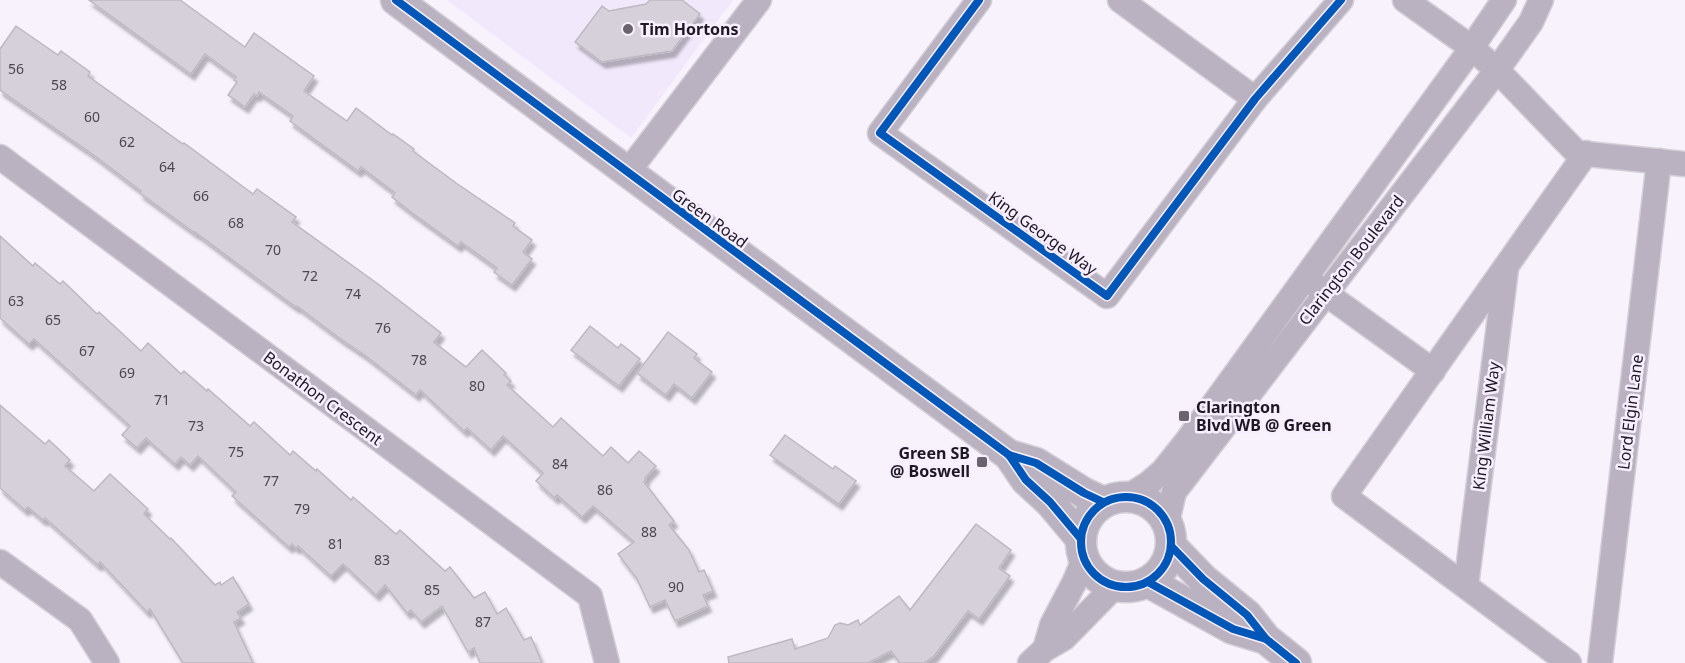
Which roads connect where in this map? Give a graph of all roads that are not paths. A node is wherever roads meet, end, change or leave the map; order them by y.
1 (396, 0) edge
2 (759, 0) edge
3 (979, 0) edge
4 (1120, 0) edge
5 (1341, 0) edge
6 (1405, 0) edge
7 (1504, 0) edge
8 (1541, 0) edge
9 (1472, 48) junction
10 (1497, 70) junction
11 (1255, 99) junction
12 (1587, 153) junction
13 (0, 157) edge
14 (1659, 161) junction
15 (1685, 164) edge
16 (627, 173) junction
17 (1507, 267) junction
18 (1306, 277) junction
19 (1325, 293) junction
20 (1433, 371) junction
21 (1010, 455) junction
22 (1116, 499) junction
23 (1170, 534) junction
24 (1082, 549) junction
25 (0, 562) edge
26 (1148, 582) junction
27 (1115, 586) junction
28 (1466, 586) junction
29 (1266, 639) junction
30 (1038, 656) edge
31 (107, 663) edge
32 (607, 663) edge
33 (1296, 663) edge
34 (1569, 663) edge
35 (1600, 663) edge

1 - 16 street, Green Road
2 - 16 street
3 - 11 street, King George Way
4 - 11 street
5 - 11 street, King George Way
6 - 9 street
7 - 9 street, Clarington Boulevard
8 - 10 street, Clarington Boulevard
9 - 10 street
9 - 18 street, Clarington Boulevard
10 - 12 street
10 - 19 street, Clarington Boulevard
12 - 14 street
12 - 17 street, King William Way
13 - 32 street, Bonathon Crescent
14 - 15 street
14 - 35 street, Lord Elgin Lane
16 - 21 street, Green Road
17 - 20 street, King William Way
17 - 28 street, King William Way
18 - 19 street
18 - 22 street, Clarington Boulevard
19 - 20 street
19 - 23 street, Clarington Boulevard
20 - 28 street, King William Way
21 - 22 street, Green Road
21 - 24 street, Green Road
22 - 23 street
22 - 24 street
23 - 26 street
23 - 29 street
24 - 27 street
24 - 30 street
25 - 31 street
26 - 27 street
26 - 29 street
27 - 30 street
28 - 34 street, King William Way
29 - 33 street

